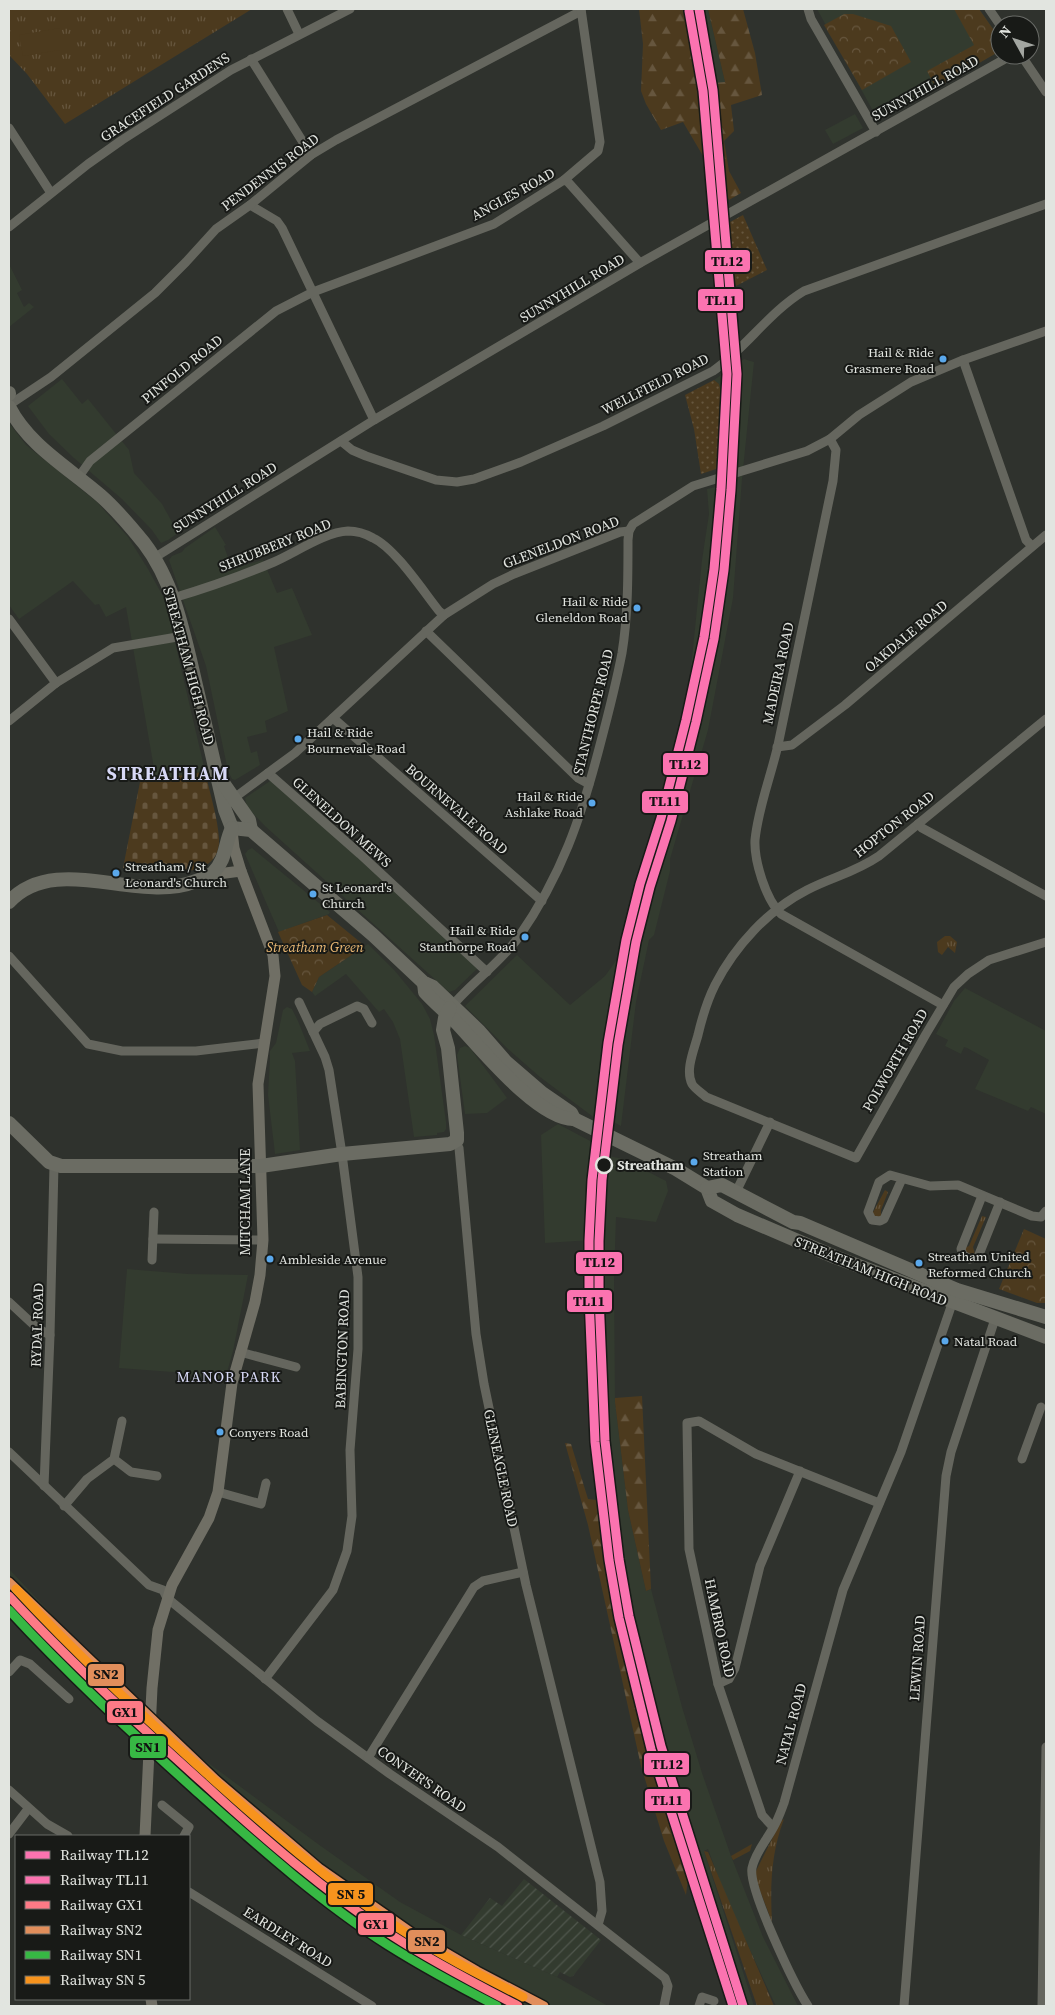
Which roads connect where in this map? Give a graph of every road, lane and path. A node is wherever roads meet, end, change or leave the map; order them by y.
1 (287, 9) edge
2 (350, 9) edge
3 (808, 9) edge
4 (581, 10) edge
5 (299, 34) junction
6 (251, 59) junction
7 (994, 65) edge
8 (1028, 65) edge
9 (1046, 92) edge
10 (9, 128) edge
11 (876, 132) junction
12 (311, 155) junction
13 (564, 180) junction
14 (51, 193) junction
15 (1046, 204) edge
16 (250, 205) junction
17 (9, 228) edge
18 (640, 263) junction
19 (312, 292) junction
20 (1046, 331) edge
21 (963, 360) junction
22 (9, 406) edge
23 (374, 420) junction
24 (830, 439) junction
25 (341, 441) junction
26 (78, 478) junction
27 (629, 531) junction
28 (1046, 535) edge
29 (1032, 546) junction
30 (154, 558) junction
31 (173, 598) junction
32 (444, 615) junction
33 (9, 619) edge
34 (426, 631) junction
35 (183, 636) junction
36 (56, 683) junction
37 (333, 718) junction
38 (1046, 719) edge
39 (9, 721) edge
40 (777, 747) junction
41 (268, 773) junction
42 (218, 778) junction
43 (589, 784) junction
44 (234, 798) junction
45 (918, 824) junction
46 (232, 828) junction
47 (252, 830) junction
48 (241, 871) junction
49 (210, 875) junction
50 (1046, 896) edge
51 (9, 902) edge
52 (542, 902) junction
53 (776, 910) junction
54 (1046, 942) edge
55 (9, 956) edge
56 (487, 972) junction
57 (299, 1002) dead end
58 (943, 1005) junction
59 (449, 1010) junction
60 (372, 1023) dead end
61 (313, 1032) junction
62 (470, 1038) junction
63 (264, 1044) junction
64 (448, 1048) junction
65 (574, 1119) junction
66 (770, 1122) junction
67 (9, 1123) edge
68 (455, 1142) junction
69 (342, 1154) junction
70 (54, 1165) junction
71 (261, 1166) junction
72 (902, 1179) junction
73 (707, 1188) junction
74 (736, 1192) junction
75 (982, 1196) junction
76 (1000, 1202) junction
77 (1046, 1211) edge
78 (154, 1212) dead end
79 (153, 1239) junction
80 (263, 1240) junction
81 (152, 1260) dead end
82 (954, 1296) junction
83 (9, 1302) edge
84 (1046, 1318) edge
85 (995, 1319) junction
86 (50, 1335) junction
87 (1046, 1337) edge
88 (240, 1352) junction
89 (296, 1367) dead end
90 (1041, 1407) dead end
91 (122, 1421) dead end
92 (9, 1452) edge
93 (1022, 1458) dead end
94 (114, 1459) junction
95 (800, 1471) junction
96 (157, 1476) dead end
97 (266, 1483) dead end
98 (44, 1486) junction
99 (218, 1492) junction
100 (879, 1502) junction
101 (64, 1506) junction
102 (523, 1572) junction
103 (167, 1598) junction
104 (9, 1672) edge
105 (265, 1679) junction
106 (718, 1684) junction
107 (69, 1699) dead end
108 (1046, 1747) edge
109 (368, 1758) junction
110 (9, 1790) edge
111 (162, 1805) dead end
112 (28, 1809) junction
113 (774, 1827) junction
114 (9, 1834) edge
115 (66, 1835) edge
116 (145, 1835) edge
117 (185, 1835) edge
118 (190, 1893) edge
119 (598, 1925) junction
120 (714, 2001) dead end
121 (372, 2006) edge
122 (664, 2006) edge
123 (699, 2006) edge
124 (808, 2006) edge
125 (904, 2006) edge
126 (1042, 2006) edge

1 - 5 street
2 - 5 street, GRACEFIELD GARDENS
3 - 11 street
4 - 12 street, PENDENNIS ROAD
4 - 13 street
5 - 6 street, GRACEFIELD GARDENS
6 - 12 street
6 - 14 street, GRACEFIELD GARDENS
7 - 11 street, SUNNYHILL ROAD
8 - 9 street
10 - 14 street
11 - 18 street, SUNNYHILL ROAD
12 - 16 street, PENDENNIS ROAD
13 - 18 street, ANGLES ROAD
13 - 19 street, ANGLES ROAD
14 - 17 street, GRACEFIELD GARDENS
15 - 25 street, WELLFIELD ROAD
16 - 19 street
16 - 22 street, PENDENNIS ROAD
18 - 23 street, SUNNYHILL ROAD
19 - 23 street
19 - 26 street, PINFOLD ROAD
20 - 21 street, GLENELDON ROAD
21 - 24 street, GLENELDON ROAD
21 - 29 street
22 - 26 highway, STREATHAM HIGH ROAD
23 - 25 street, SUNNYHILL ROAD
24 - 27 street, GLENELDON ROAD
24 - 40 street, MADEIRA ROAD
25 - 30 street, SUNNYHILL ROAD
26 - 30 highway, STREATHAM HIGH ROAD
27 - 32 street, GLENELDON ROAD
27 - 43 street, STANTHORPE ROAD
28 - 29 street, OAKDALE ROAD
29 - 40 street, OAKDALE ROAD
30 - 31 highway, STREATHAM HIGH ROAD
31 - 32 street, SHRUBBERY ROAD
31 - 35 highway, STREATHAM HIGH ROAD
32 - 34 street, GLENELDON ROAD
33 - 36 street
34 - 37 street, GLENELDON ROAD
34 - 43 street
35 - 36 street
35 - 42 highway, STREATHAM HIGH ROAD
36 - 39 street
37 - 41 street, GLENELDON ROAD
37 - 52 street, BOURNEVALE ROAD
38 - 45 street, HOPTON ROAD
40 - 53 street, MADEIRA ROAD
41 - 44 street, GLENELDON ROAD
41 - 56 street, GLENELDON MEWS
42 - 44 highway, STREATHAM HIGH ROAD
42 - 46 highway, STREATHAM HIGH ROAD
43 - 52 street, STANTHORPE ROAD
44 - 47 highway, STREATHAM HIGH ROAD
45 - 50 street
45 - 53 street, HOPTON ROAD
46 - 47 highway
46 - 48 main road, MITCHAM LANE
46 - 49 highway
47 - 59 highway, STREATHAM HIGH ROAD
48 - 49 main road
48 - 63 main road, MITCHAM LANE
49 - 51 highway
52 - 56 street, STANTHORPE ROAD
53 - 58 street
53 - 66 street, HOPTON ROAD
54 - 58 street, POLWORTH ROAD
55 - 63 street
56 - 59 street, STANTHORPE ROAD
57 - 61 street, BABINGTON ROAD
58 - 66 street, POLWORTH ROAD
59 - 62 highway, STREATHAM HIGH ROAD
59 - 64 highway, GLENEAGLE ROAD
59 - 65 highway, STREATHAM HIGH ROAD
60 - 61 street
61 - 69 street, BABINGTON ROAD
62 - 64 highway
62 - 65 highway, STREATHAM HIGH ROAD
63 - 71 main road, MITCHAM LANE
64 - 68 highway, GLENEAGLE ROAD
65 - 73 highway, STREATHAM HIGH ROAD
66 - 74 street
67 - 70 highway
68 - 69 highway
68 - 102 street, GLENEAGLE ROAD
69 - 71 highway
69 - 105 street, BABINGTON ROAD
70 - 71 highway
70 - 86 street, RYDAL ROAD
71 - 80 main road, MITCHAM LANE
72 - 72 street
72 - 75 street
73 - 74 highway, STREATHAM HIGH ROAD
73 - 82 highway, STREATHAM HIGH ROAD
74 - 82 highway, STREATHAM HIGH ROAD
75 - 76 street
75 - 76 street
76 - 77 street
78 - 79 street
79 - 80 street
79 - 81 street
80 - 88 main road, MITCHAM LANE
82 - 84 highway, STREATHAM HIGH ROAD
82 - 85 highway, STREATHAM HIGH ROAD
82 - 100 street, NATAL ROAD
83 - 86 street
85 - 87 highway, STREATHAM HIGH ROAD
85 - 125 street, LEWIN ROAD
86 - 98 street, RYDAL ROAD
88 - 89 street
88 - 99 main road, MITCHAM LANE
90 - 93 street
91 - 94 street
92 - 98 street, CONYER'S ROAD
94 - 96 street
94 - 101 street
95 - 100 street
95 - 106 street
95 - 106 street, HAMBRO ROAD
97 - 99 street
98 - 101 street, CONYER'S ROAD
99 - 103 main road, MITCHAM LANE
100 - 113 street, NATAL ROAD
101 - 103 street, CONYER'S ROAD
102 - 109 street
102 - 119 street, GLENEAGLE ROAD
103 - 105 street, CONYER'S ROAD
103 - 116 main road, MITCHAM LANE
104 - 107 street
105 - 109 street, CONYER'S ROAD
106 - 113 street, HAMBRO ROAD
108 - 126 street
109 - 119 street, CONYER'S ROAD
110 - 112 street
111 - 117 street
112 - 114 street
112 - 115 street
113 - 124 street, NATAL ROAD
118 - 121 street, EARDLEY ROAD
119 - 122 street, CONYER'S ROAD
120 - 123 street

